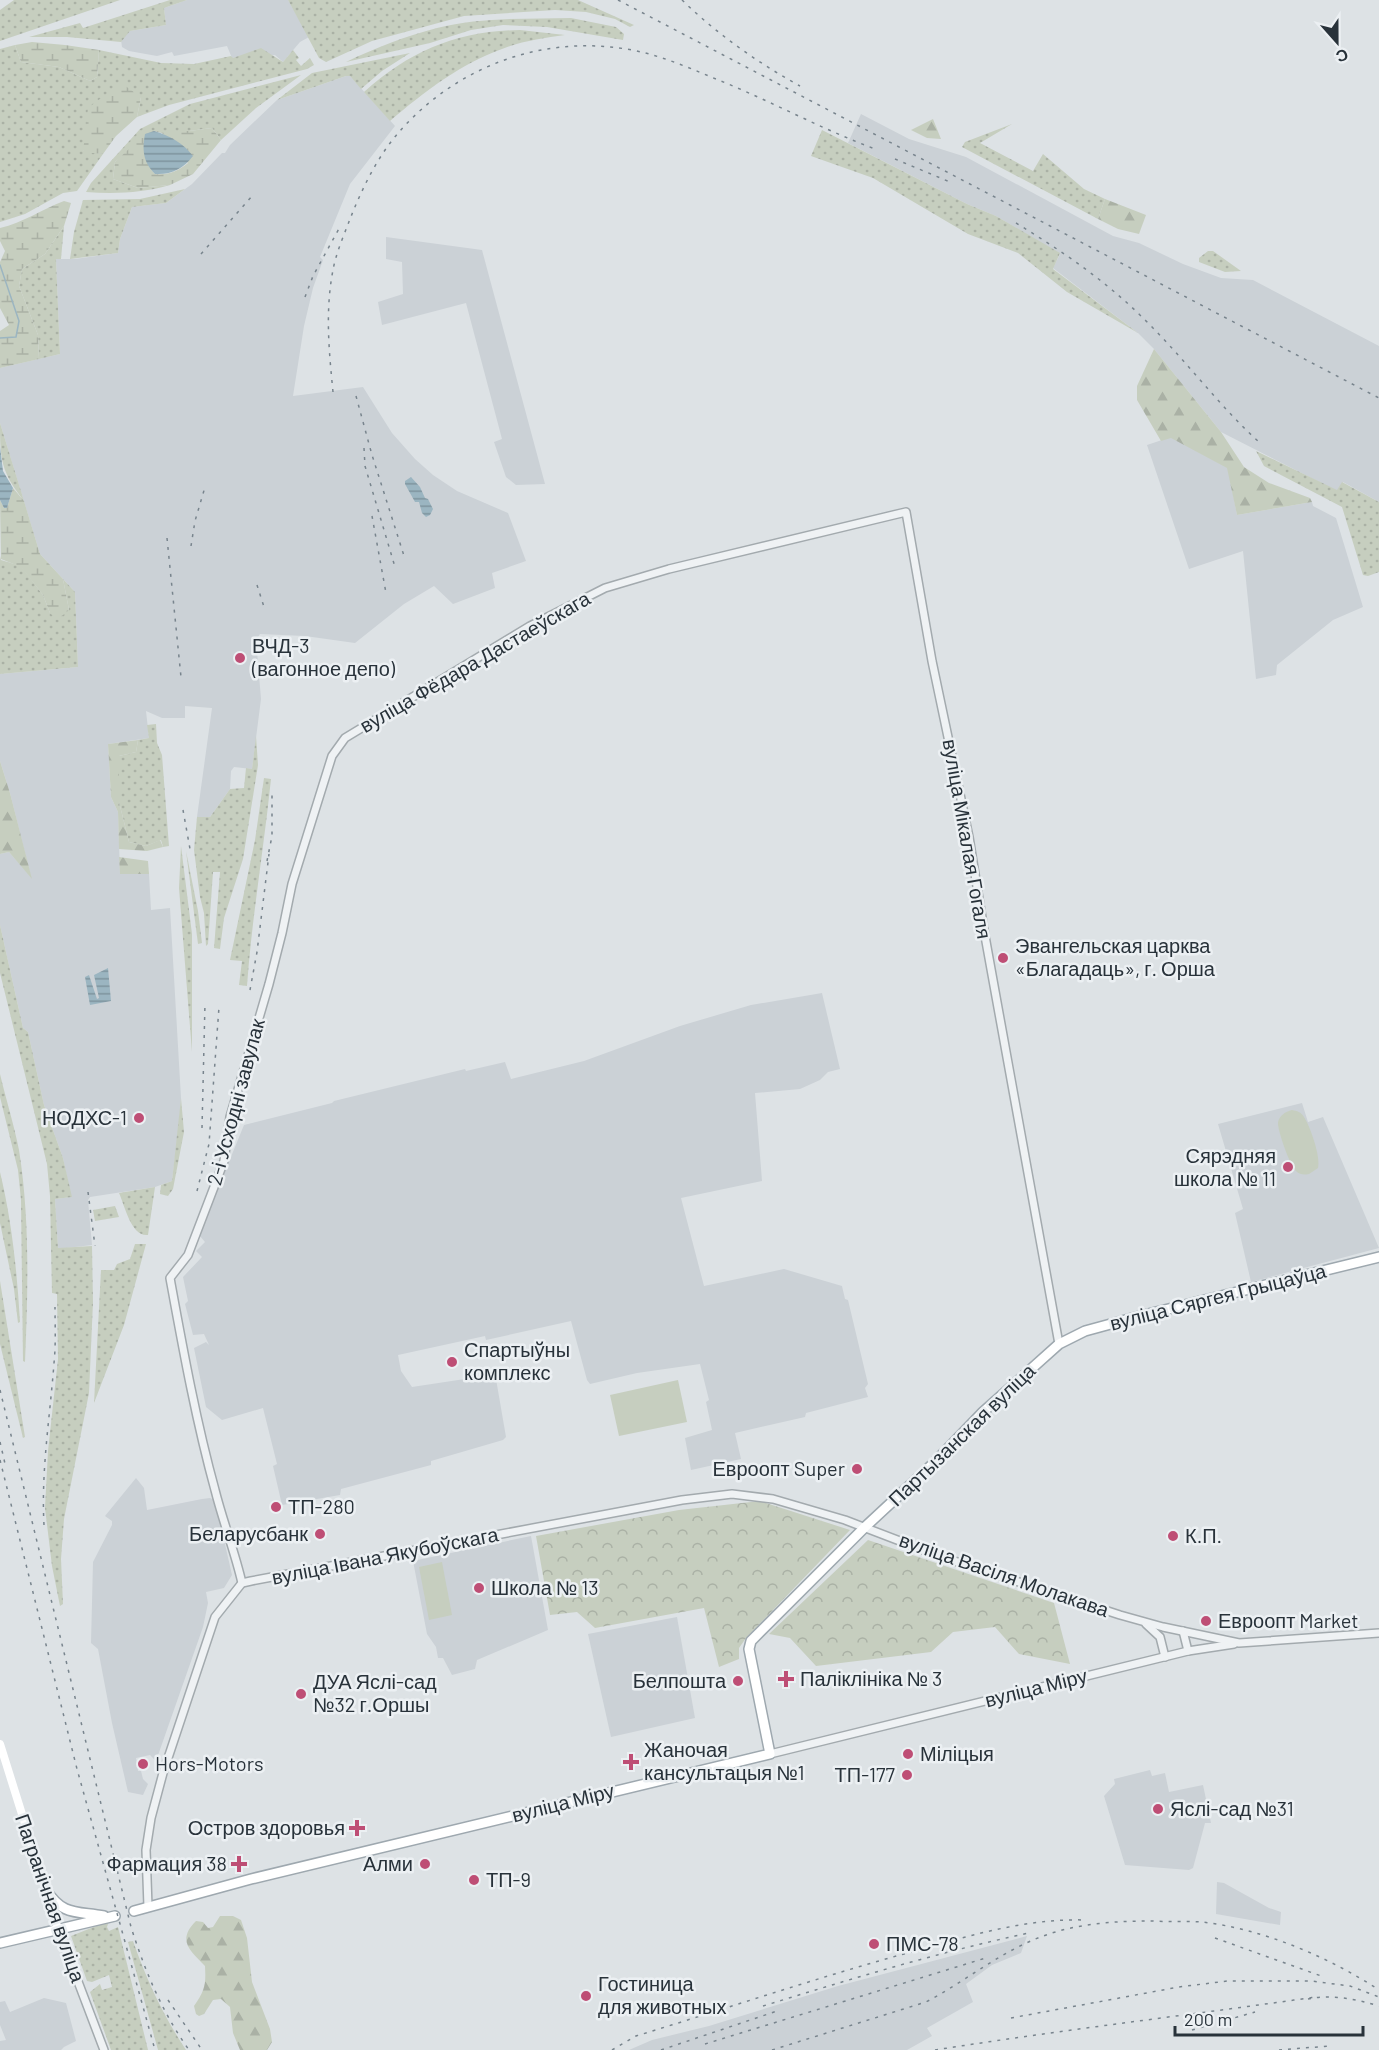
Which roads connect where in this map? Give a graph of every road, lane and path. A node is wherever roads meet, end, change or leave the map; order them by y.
1 (906, 512) joint
2 (332, 756) joint
3 (1379, 1257) edge
4 (1059, 1344) junction
5 (865, 1527) junction
6 (242, 1583) junction
7 (1143, 1622) junction
8 (1183, 1632) junction
9 (1379, 1633) edge
10 (1239, 1643) junction
11 (1188, 1651) junction
12 (1165, 1657) junction
13 (0, 1744) edge
14 (770, 1754) junction
15 (46, 1890) junction
16 (148, 1907) junction
17 (121, 1915) junction
18 (58, 1929) junction
19 (0, 1943) edge
20 (104, 2050) edge

1 - 2 street, вуліца Фёдара Дастаеўскага
1 - 4 street, вуліца Мікалая Гогаля
2 - 6 street, 2-і Усходні завулак
3 - 4 main road, вуліца Сяргея Грыцаўца
4 - 5 main road, Партызанская вуліца
5 - 6 street, вуліца Івана Якубоўскага
5 - 7 street, вуліца Васіля Молакава
5 - 14 main road, Партызанская вуліца
6 - 16 street
7 - 8 street, вуліца Васіля Молакава
7 - 12 street
8 - 10 street, вуліца Васіля Молакава
8 - 11 street
9 - 10 street, вуліца Васіля Молакава
10 - 11 street, вуліца Міру
11 - 12 street, вуліца Міру
12 - 14 street, вуліца Міру
13 - 15 main road, Пагранічная вуліца
14 - 16 main road, вуліца Міру
15 - 17 main road
15 - 18 main road, Пагранічная вуліца
16 - 17 main road, вуліца Міру
17 - 18 main road, вуліца Міру
18 - 19 main road, вуліца Міру
18 - 20 street, Пагранічная вуліца

